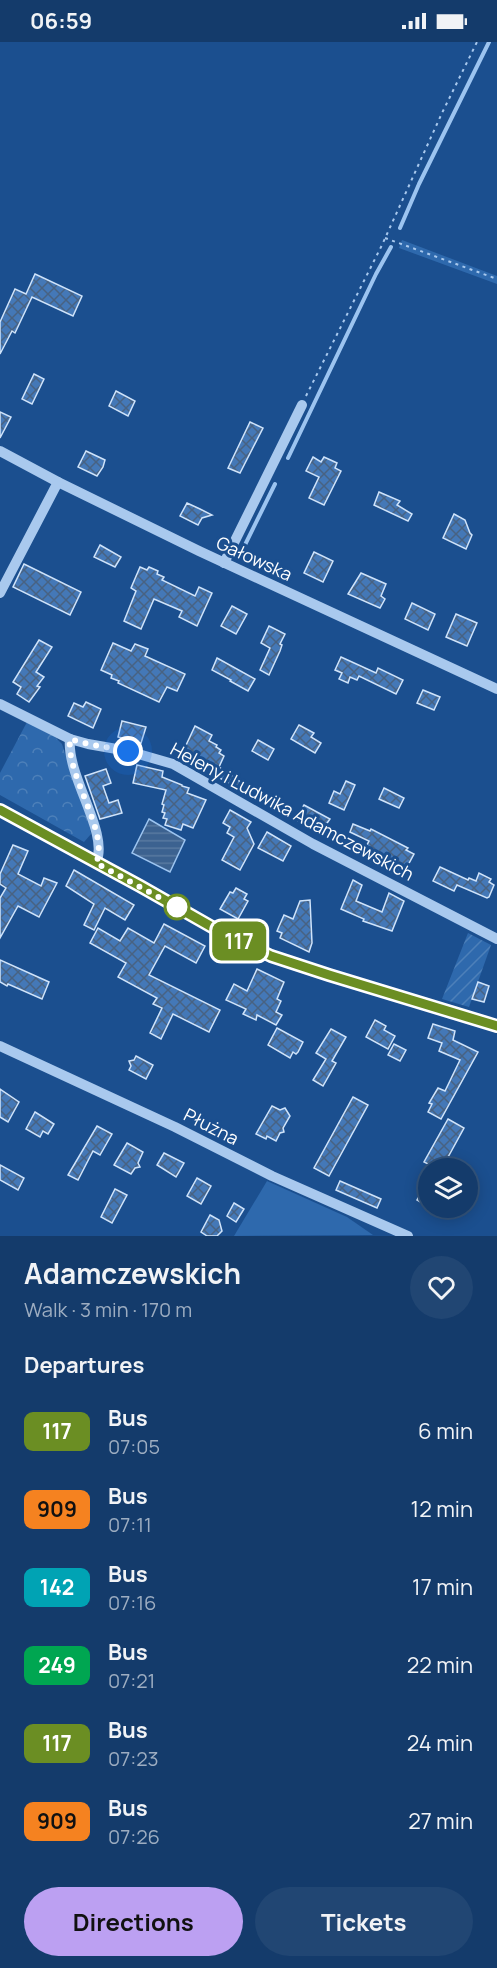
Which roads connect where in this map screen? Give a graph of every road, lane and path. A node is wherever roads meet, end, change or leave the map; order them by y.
1 (477, 42) edge
2 (386, 237) junction
3 (497, 279) edge
4 (302, 405) joint
5 (0, 451) edge
6 (58, 482) junction
7 (224, 563) junction
8 (0, 593) edge
9 (497, 689) edge
10 (0, 704) edge
11 (70, 739) junction
12 (0, 810) edge
13 (96, 863) junction
14 (497, 939) edge
15 (497, 1026) edge
16 (0, 1046) edge
17 (408, 1236) edge

1 - 2 path
2 - 3 path
2 - 4 path
4 - 7 street
5 - 6 street, Gałowska
6 - 7 street, Gałowska
6 - 8 street
7 - 9 street, Gałowska
10 - 11 street, Heleny i Ludwika Adamczewskich
11 - 13 street
11 - 14 street, Heleny i Ludwika Adamczewskich
12 - 13 street
13 - 15 street
16 - 17 street, Płużna

